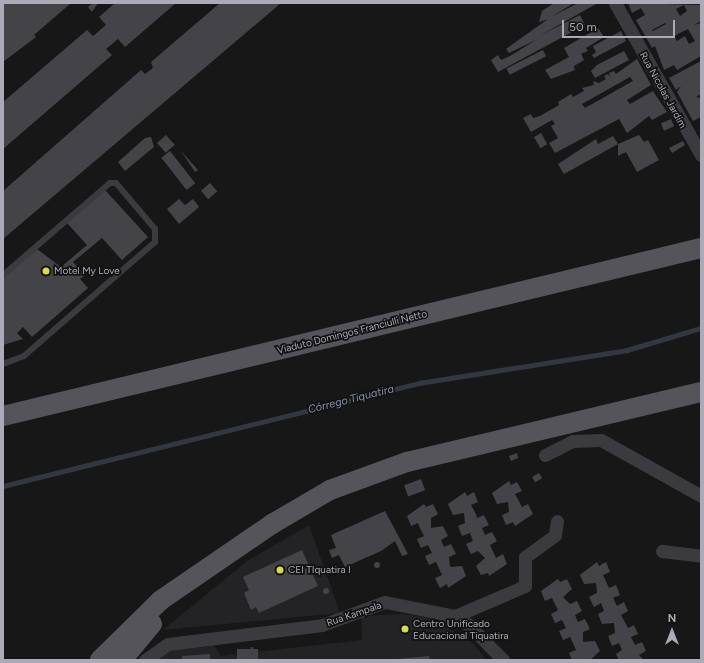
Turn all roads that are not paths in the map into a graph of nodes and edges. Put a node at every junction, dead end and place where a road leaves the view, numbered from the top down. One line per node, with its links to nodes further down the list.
1 (615, 3): 2 (street, Rua Nicolas Jardim)
2 (701, 155)
3 (701, 248): 7 (main road, Viaduto Domingos Franciulli Netto)
4 (3, 275): 5 (lane)
5 (3, 364)
6 (701, 392): 13 (main road)
7 (3, 416)
8 (545, 455): 9 (street)
9 (701, 496)
10 (557, 521): 14 (street)
11 (662, 551): 12 (street)
12 (701, 556)
13 (183, 585): 15 (main road); 16 (main road)
14 (455, 616): 17 (street, Rua Kampala); 18 (street, Rua Kampala)
15 (100, 660)
16 (122, 660)
17 (145, 660)
18 (503, 660)

